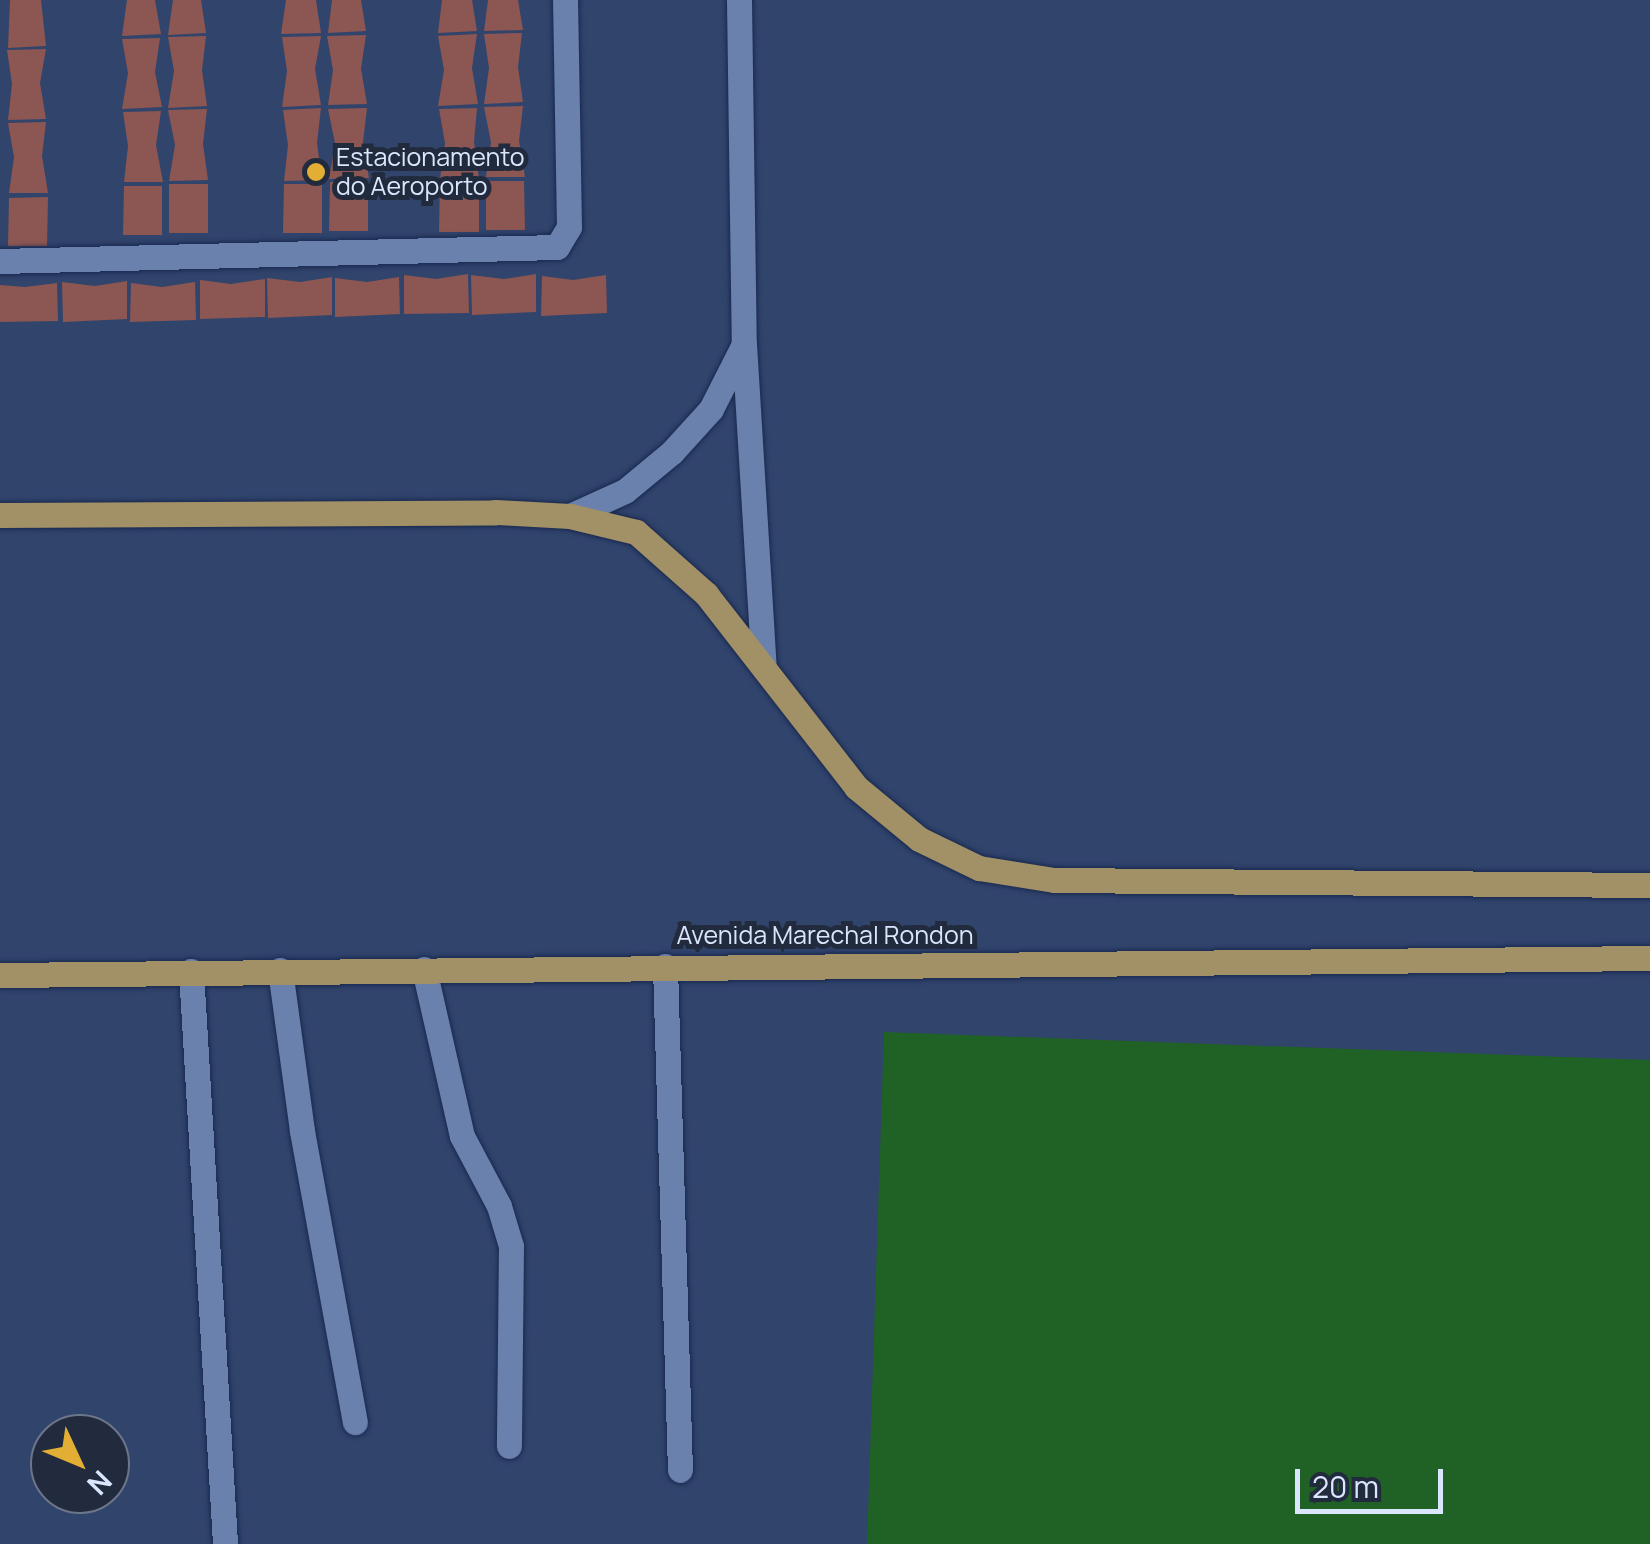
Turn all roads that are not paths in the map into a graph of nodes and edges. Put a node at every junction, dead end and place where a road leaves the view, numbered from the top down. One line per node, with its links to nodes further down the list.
1 (565, 0): 3 (street)
2 (738, 0): 4 (street)
3 (0, 260)
4 (744, 344): 6 (street); 7 (street)
5 (0, 515): 6 (main road)
6 (570, 516): 7 (main road)
7 (764, 668): 8 (main road)
8 (1650, 885)
9 (1650, 958): 10 (main road, Avenida Marechal Rondon)
10 (666, 966): 11 (main road, Avenida Marechal Rondon); 17 (street)
11 (424, 969): 12 (main road, Avenida Marechal Rondon); 16 (street)
12 (280, 970): 13 (main road, Avenida Marechal Rondon); 15 (street)
13 (191, 971): 14 (main road, Avenida Marechal Rondon); 18 (street)
14 (0, 975)
15 (355, 1422)
16 (508, 1446)
17 (680, 1470)
18 (225, 1544)

